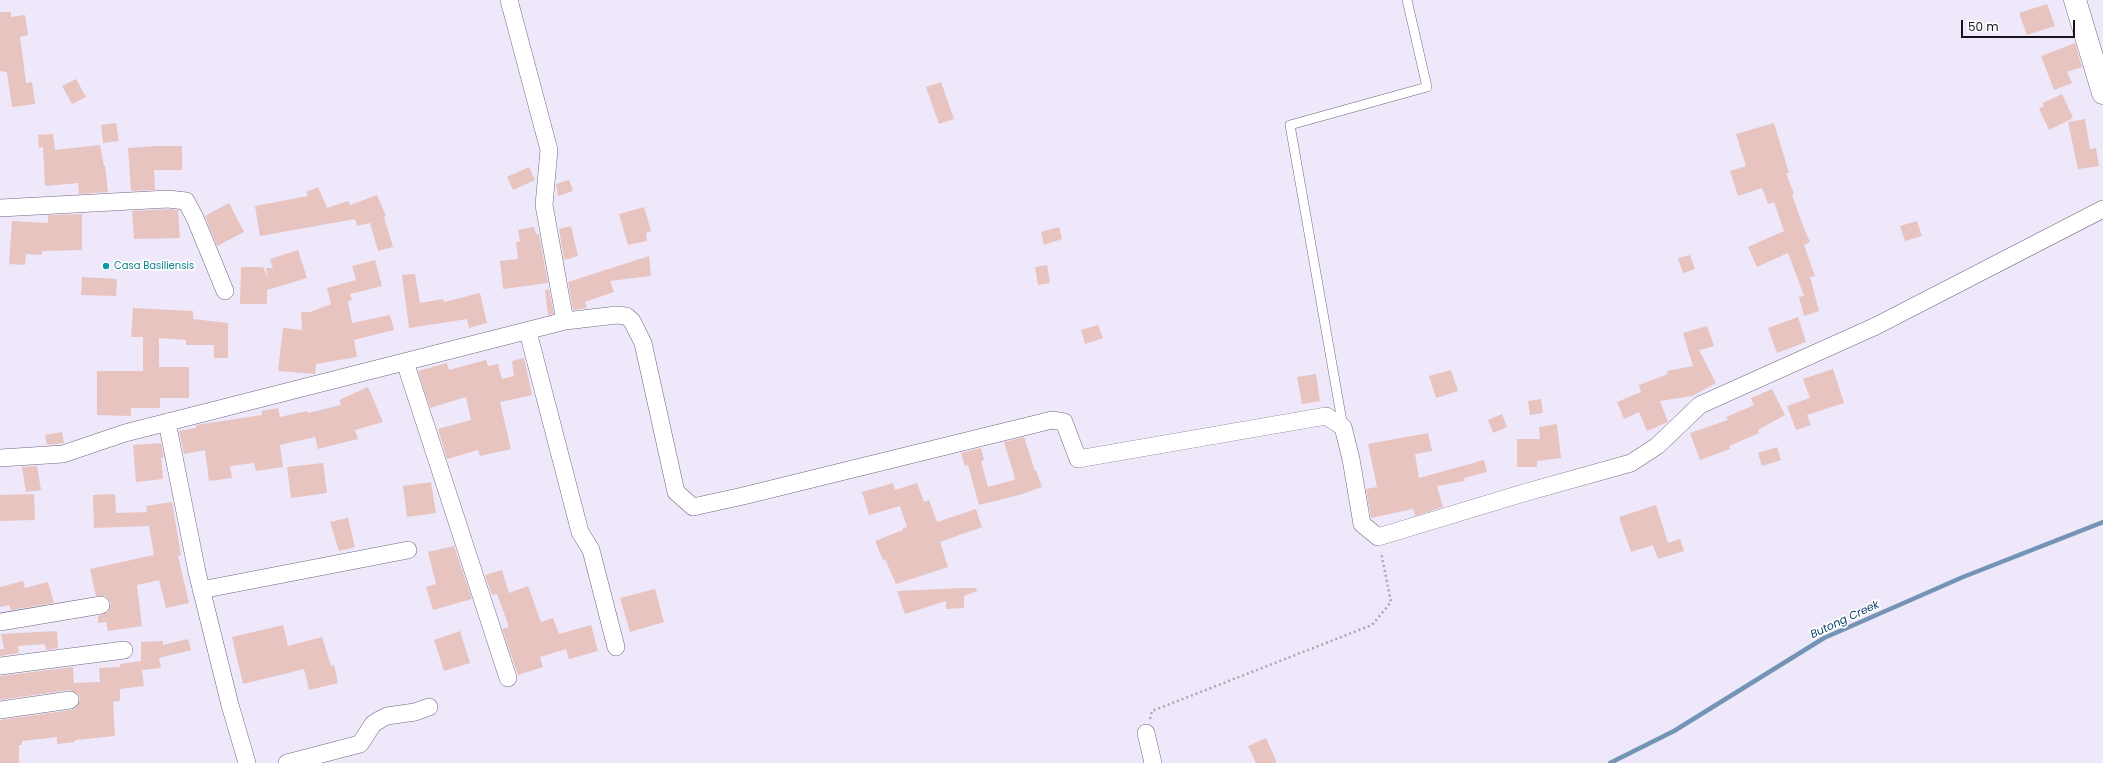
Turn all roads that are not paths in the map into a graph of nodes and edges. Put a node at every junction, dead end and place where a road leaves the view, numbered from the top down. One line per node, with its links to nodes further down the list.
1 (509, 0): 8 (street)
2 (1407, 0): 12 (lane)
3 (2075, 0): 4 (street)
4 (2103, 93)
5 (0, 208): 7 (street)
6 (2103, 209): 12 (street)
7 (225, 291)
8 (566, 321): 9 (street); 12 (street)
9 (528, 332): 10 (street); 18 (street)
10 (405, 362): 11 (street); 21 (street)
11 (167, 422): 13 (street); 15 (street)
12 (1343, 428)
13 (0, 458)
14 (408, 550): 15 (street)
15 (202, 590): 26 (street)
16 (101, 604): 17 (street)
17 (0, 622)
18 (616, 647)
19 (124, 650): 20 (street)
20 (0, 666)
21 (508, 678)
22 (70, 700): 24 (street)
23 (429, 707): 27 (street)
24 (0, 710)
25 (1146, 733): 28 (street)
26 (247, 763)
27 (287, 763)
28 (1153, 763)

